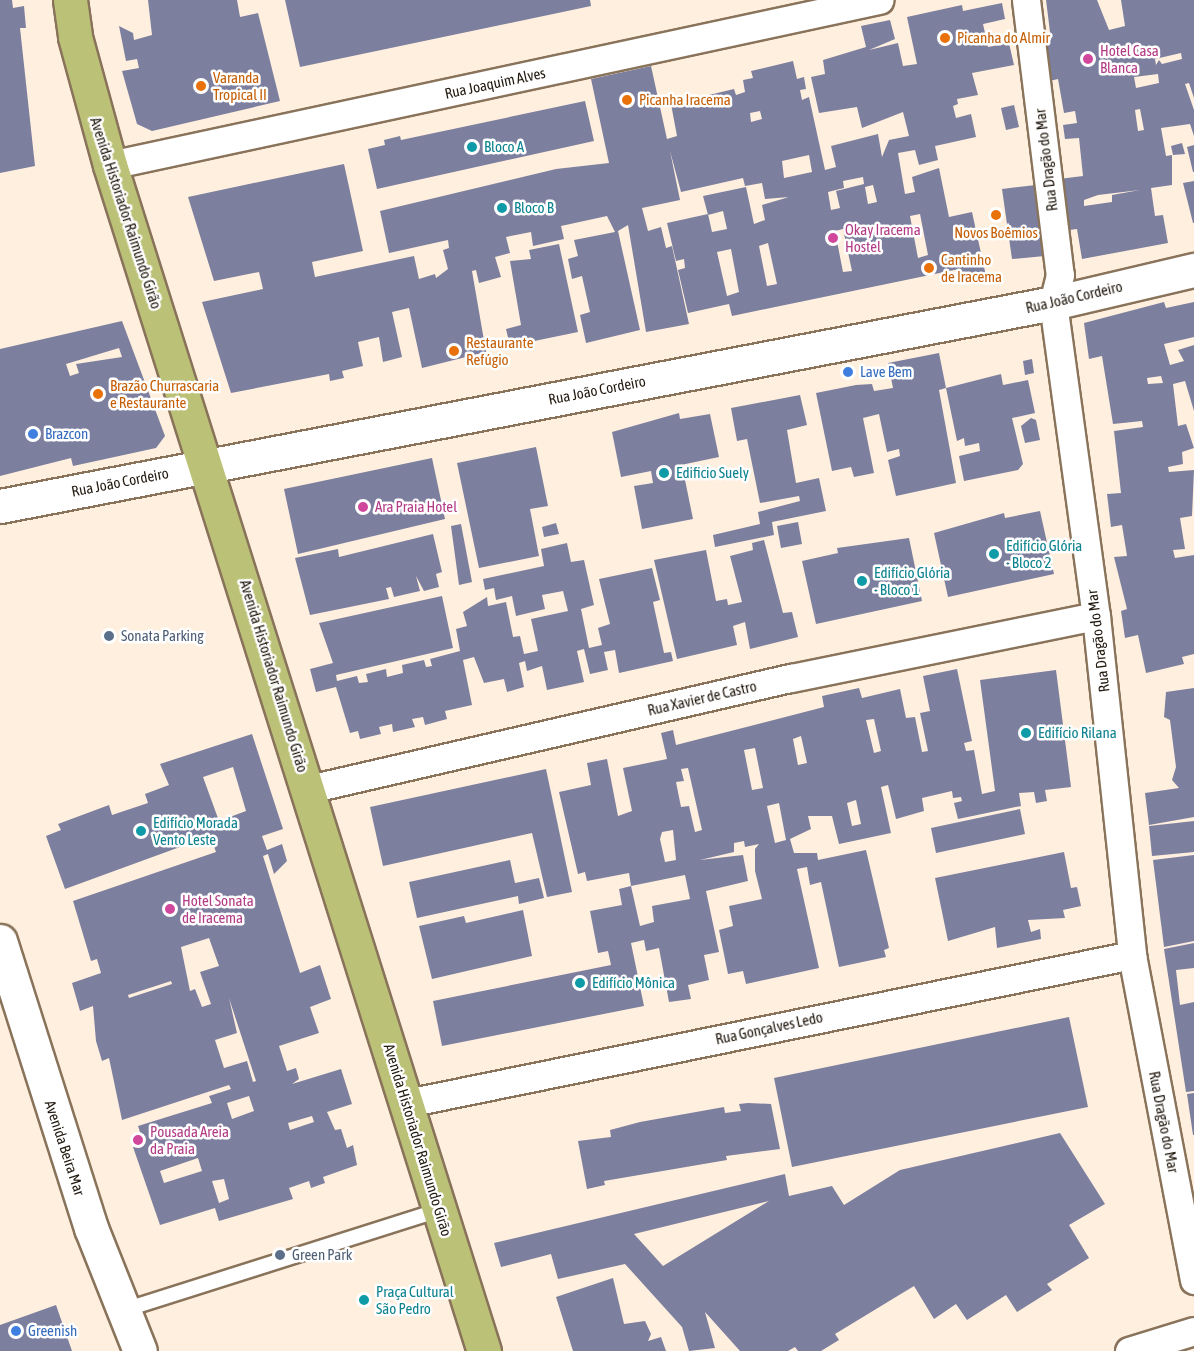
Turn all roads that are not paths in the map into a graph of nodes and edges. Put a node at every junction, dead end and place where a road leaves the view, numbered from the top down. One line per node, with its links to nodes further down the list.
1 (70, 0): 4 (main road, Avenida Historiador Raimundo Girão)
2 (879, 0): 4 (street, Rua Joaquim Alves)
3 (1026, 0): 6 (street, Rua Dragão do Mar)
4 (110, 165): 7 (main road, Avenida Historiador Raimundo Girão)
5 (1194, 270): 6 (street, Rua João Cordeiro)
6 (1053, 303): 7 (street, Rua João Cordeiro); 9 (street, Rua Dragão do Mar)
7 (208, 464): 8 (street, Rua João Cordeiro); 10 (main road, Avenida Historiador Raimundo Girão)
8 (0, 506)
9 (1096, 616): 10 (street, Rua Xavier de Castro); 12 (street, Rua Dragão do Mar)
10 (309, 789): 13 (main road, Avenida Historiador Raimundo Girão)
11 (0, 941): 16 (street, Avenida Beira Mar)
12 (1132, 955): 13 (street, Rua Gonçalves Ledo); 15 (street, Rua Dragão do Mar)
13 (407, 1102): 14 (main road, Avenida Historiador Raimundo Girão)
14 (440, 1210): 16 (lane); 19 (main road, Avenida Historiador Raimundo Girão)
15 (1194, 1280)
16 (124, 1310): 18 (street, Avenida Beira Mar)
17 (1194, 1331): 20 (street)
18 (140, 1351)
19 (484, 1351)
20 (1129, 1351)

